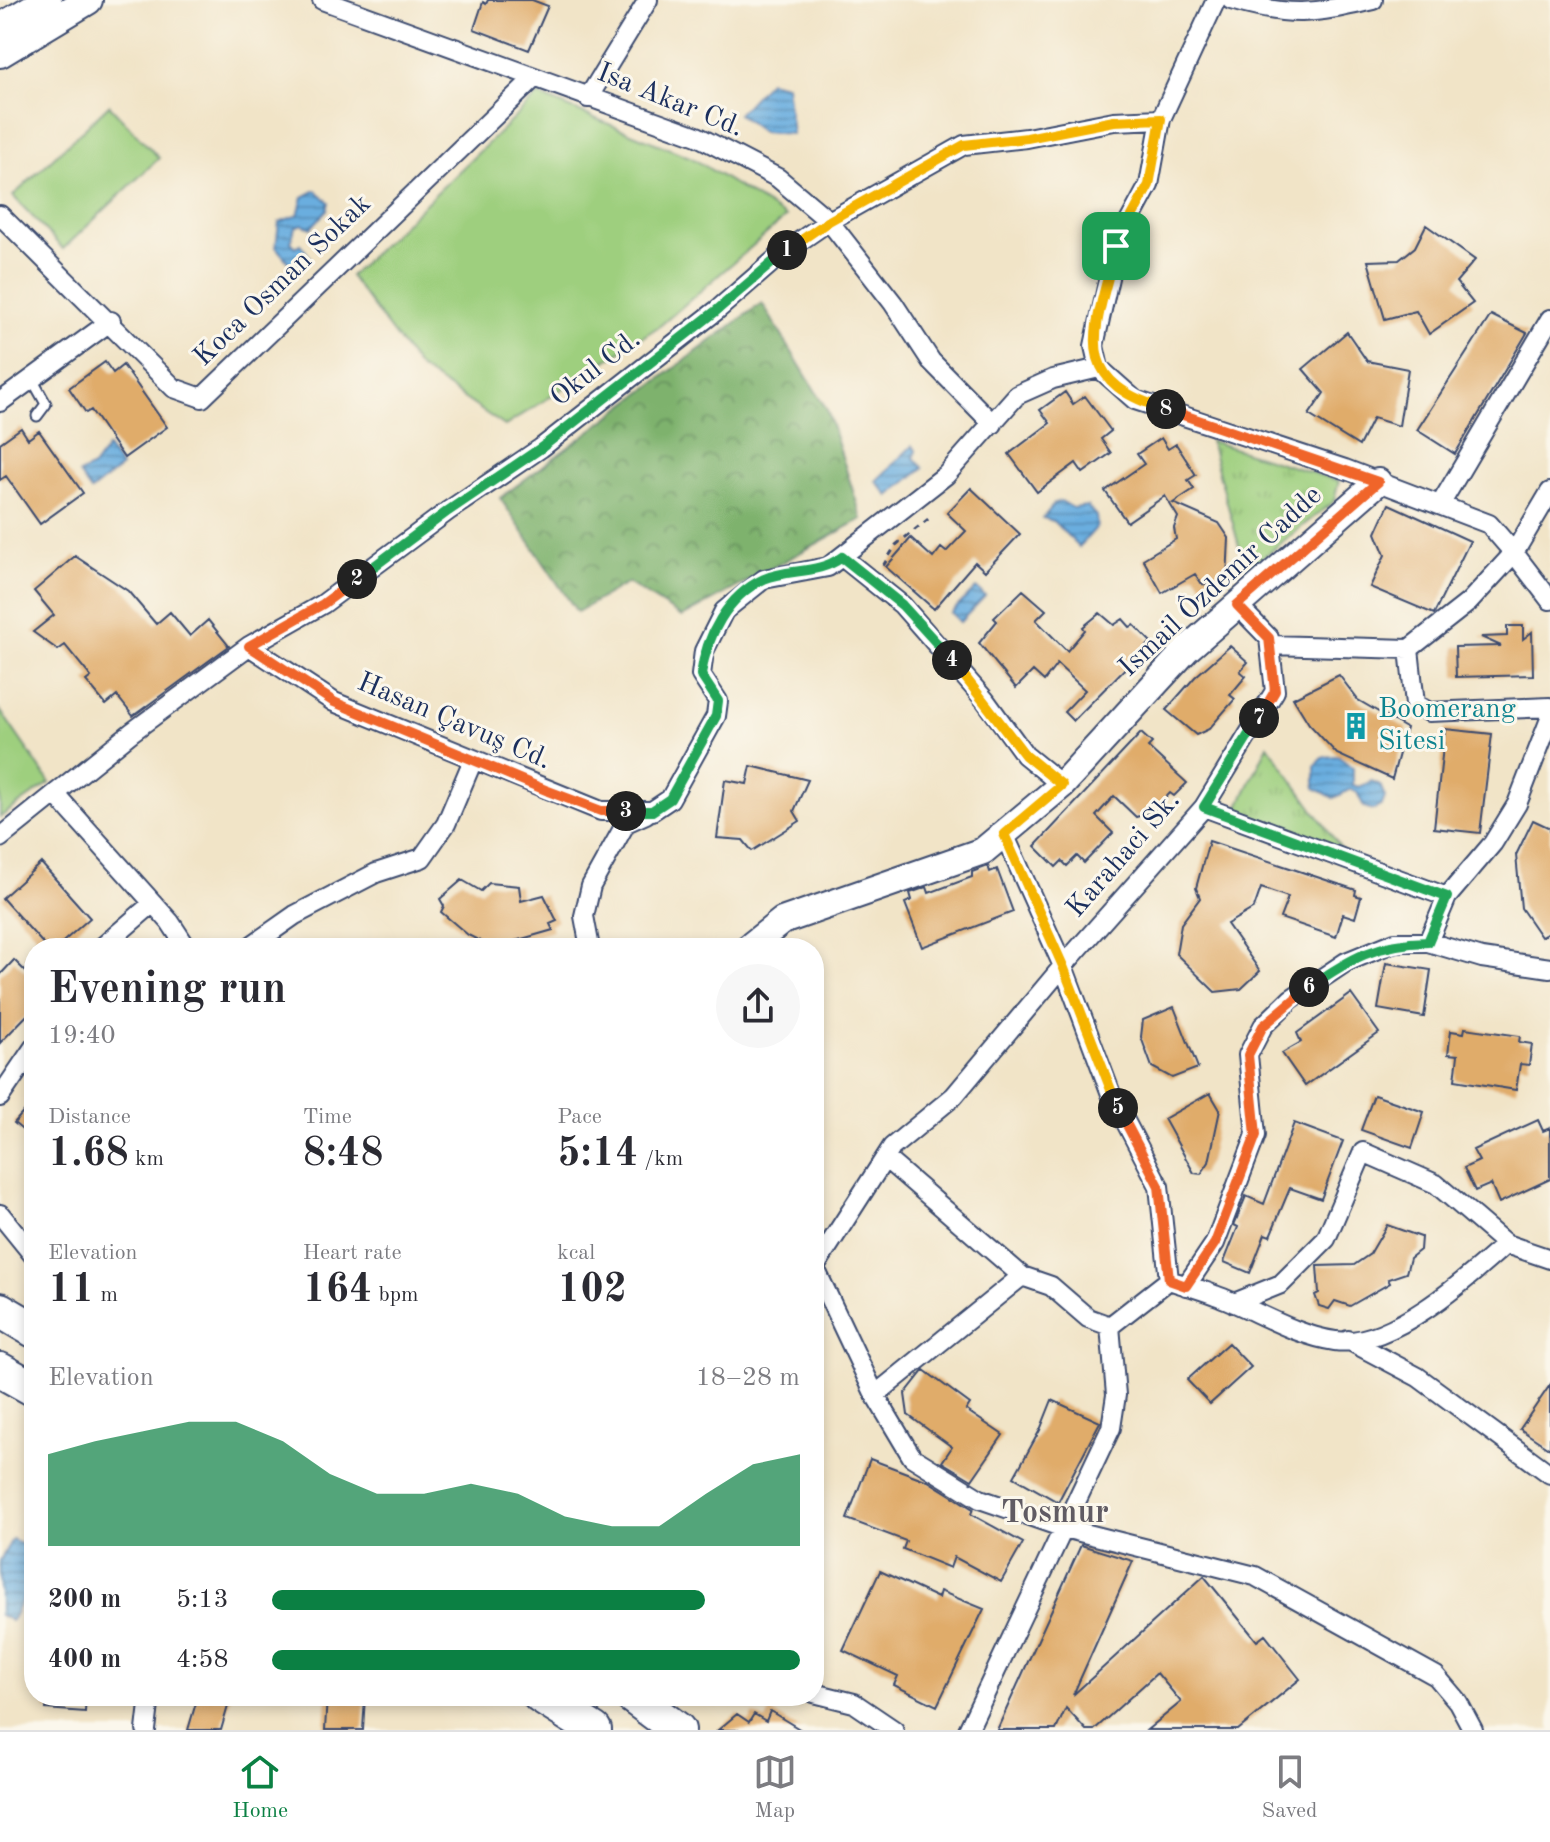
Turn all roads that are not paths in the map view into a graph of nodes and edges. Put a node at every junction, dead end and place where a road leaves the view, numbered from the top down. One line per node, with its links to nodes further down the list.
1 (47, 0): 8 (main road)
2 (88, 0): 9 (main road)
3 (322, 0): 10 (street, Isa Akar Cd.)
4 (648, 0): 11 (street)
5 (1216, 0): 12 (street)
6 (1231, 0): 7 (street)
7 (1373, 0)
8 (0, 28)
9 (0, 53)
10 (533, 79): 11 (street, Isa Akar Cd.); 16 (street, Koca Osman Sokak)
11 (588, 98): 14 (street, Isa Akar Cd.)
12 (1161, 119): 14 (street, Okul Cd.); 17 (street)
13 (0, 215): 16 (street, Koca Osman Sokak)
14 (829, 221): 21 (street, Isa Akar Cd.); 30 (street, Okul Cd.)
15 (1550, 319): 24 (street)
16 (111, 321): 18 (street)
17 (1099, 368): 21 (street); 22 (street)
18 (32, 379): 19 (street); 20 (lane)
19 (0, 402)
20 (37, 416)
21 (993, 424): 26 (street)
22 (1378, 482): 24 (street); 28 (street, Ismail Ôzdemir Cadde)
23 (1550, 492): 25 (street)
24 (1440, 505): 25 (street)
25 (1514, 553): 27 (street); 31 (street)
26 (842, 557): 35 (street); 38 (street)
27 (1550, 600)
28 (1237, 605): 29 (street); 35 (street, Ismail Ôzdemir Cadde)
29 (1270, 645): 31 (street); 37 (street, Karahaci Sk.)
30 (249, 646): 34 (street, Hasan Çavuş Cd.); 36 (street, Okul Cd.)
31 (1409, 649): 32 (street)
32 (1550, 707)
33 (1550, 719): 41 (street)
34 (473, 760): 38 (street, Hasan Çavuş Cd.); 45 (street)
35 (1062, 785): 39 (street, Ismail Ôzdemir Cadde)
36 (57, 796): 40 (street, Okul Cd.); 42 (street)
37 (1204, 807): 41 (street); 49 (street, Karahaci Sk.)
38 (652, 811): 46 (street)
39 (1004, 834): 47 (street, Ismail Ôzdemir Cadde); 49 (street)
40 (0, 838)
41 (1447, 897): 48 (street)
42 (153, 903): 43 (street); 44 (street)
43 (113, 938)
44 (179, 938)
45 (262, 938)
46 (588, 938)
47 (761, 938)
48 (1428, 942): 50 (street); 60 (street)
49 (1063, 966): 53 (street, Karahaci Sk.); 60 (street)
50 (1550, 968)
51 (24, 1062): 52 (street)
52 (0, 1097)
53 (885, 1158): 57 (street, Karahaci Sk.); 59 (street)
54 (0, 1214): 55 (street)
55 (24, 1244)
56 (1506, 1244): 58 (street); 62 (street); 66 (street)
57 (824, 1251)
58 (1550, 1259)
59 (1022, 1276): 65 (street); 69 (street)
60 (1178, 1283): 62 (street); 65 (street)
61 (824, 1287): 69 (street)
62 (1234, 1303): 66 (street)
63 (0, 1310): 64 (highway)
64 (24, 1324)
65 (1110, 1326): 71 (street)
66 (1348, 1340): 70 (street)
67 (0, 1370): 68 (highway)
68 (24, 1383)
69 (875, 1395): 71 (street)
70 (1550, 1474)
71 (1064, 1528): 80 (street); 81 (street)
72 (824, 1696): 79 (street)
73 (149, 1706): 76 (street)
74 (556, 1706): 77 (highway)
75 (646, 1706): 78 (highway)
76 (146, 1730)
77 (594, 1730)
78 (678, 1730)
79 (894, 1730)
80 (968, 1730)
81 (1473, 1730)

